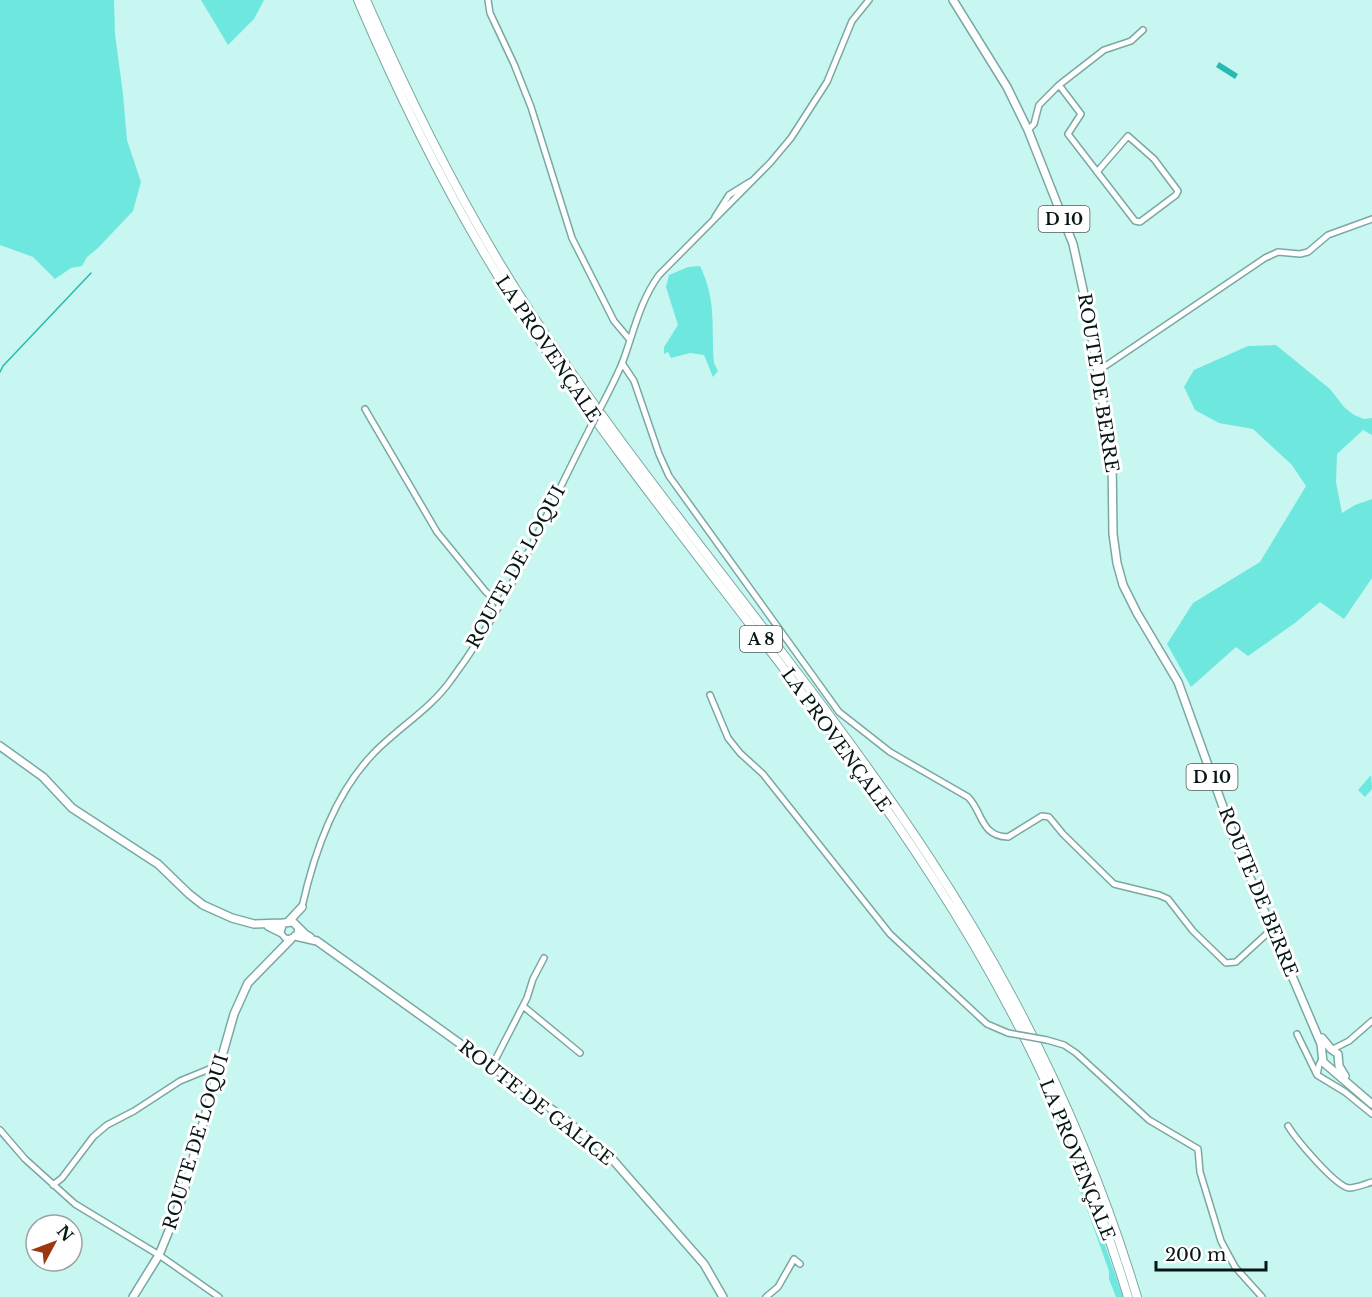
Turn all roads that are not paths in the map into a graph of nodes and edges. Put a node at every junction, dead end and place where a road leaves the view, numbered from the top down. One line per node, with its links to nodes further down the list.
1 (358, 0): 52 (highway, LA PROVENÇALE / A 8)
2 (366, 0): 53 (highway, LA PROVENÇALE / A 8)
3 (489, 0): 11 (street)
4 (869, 0): 11 (street, ROUTE DE LOQUI)
5 (955, 0): 8 (main road, ROUTE DE BERRE / D 10)
6 (1143, 30): 7 (street)
7 (1059, 85): 8 (street); 9 (street)
8 (1028, 130): 13 (main road, ROUTE DE BERRE / D 10)
9 (1097, 172): 9 (street)
10 (1372, 219): 13 (street)
11 (630, 340): 12 (street, ROUTE DE LOQUI)
12 (622, 363): 15 (street, ROUTE DE LOQUI, bridge); 21 (street)
13 (1098, 371): 21 (main road, ROUTE DE BERRE / D 10)
14 (365, 409): 15 (street)
15 (500, 604): 18 (street, ROUTE DE LOQUI)
16 (710, 695): 54 (street, bridge)
17 (0, 746): 20 (main road)
18 (302, 907): 19 (main road)
19 (291, 924): 20 (main road); 22 (main road); 23 (street); 24 (main road, ROUTE DE GALICE)
20 (265, 925): 22 (main road)
21 (1272, 929): 29 (main road, ROUTE DE BERRE)
22 (281, 934): 23 (street); 25 (main road)
23 (293, 938): 24 (main road); 25 (main road, ROUTE DE LOQUI)
24 (315, 939): 37 (main road, ROUTE DE GALICE)
25 (276, 953): 36 (main road, ROUTE DE LOQUI)
26 (544, 958): 27 (street)
27 (523, 1006): 33 (street); 37 (street)
28 (1372, 1021): 31 (street)
29 (1313, 1026): 32 (main road, ROUTE DE BERRE); 35 (main road, ROUTE DE BERRE)
30 (1297, 1035): 38 (street)
31 (1347, 1043): 32 (street); 34 (street)
32 (1332, 1049): 34 (main road, ROUTE DE BERRE); 35 (main road)
33 (580, 1053)
34 (1338, 1059): 35 (main road); 39 (main road)
35 (1325, 1061): 38 (street); 40 (main road, ROUTE DE BERRE)
36 (219, 1065): 45 (street); 46 (main road, ROUTE DE LOQUI)
37 (492, 1066): 50 (main road, ROUTE DE GALICE)
38 (1317, 1073): 41 (street)
39 (1372, 1100)
40 (1372, 1104)
41 (1372, 1114)
42 (1288, 1126): 44 (street)
43 (0, 1130): 45 (street)
44 (1372, 1182)
45 (54, 1185): 46 (street)
46 (159, 1255): 48 (main road, ROUTE DE LOQUI); 49 (street)
47 (800, 1264): 51 (street)
48 (133, 1297)
49 (219, 1297)
50 (723, 1297)
51 (766, 1297)
52 (1128, 1297)
53 (1137, 1297)
54 (1262, 1297)

